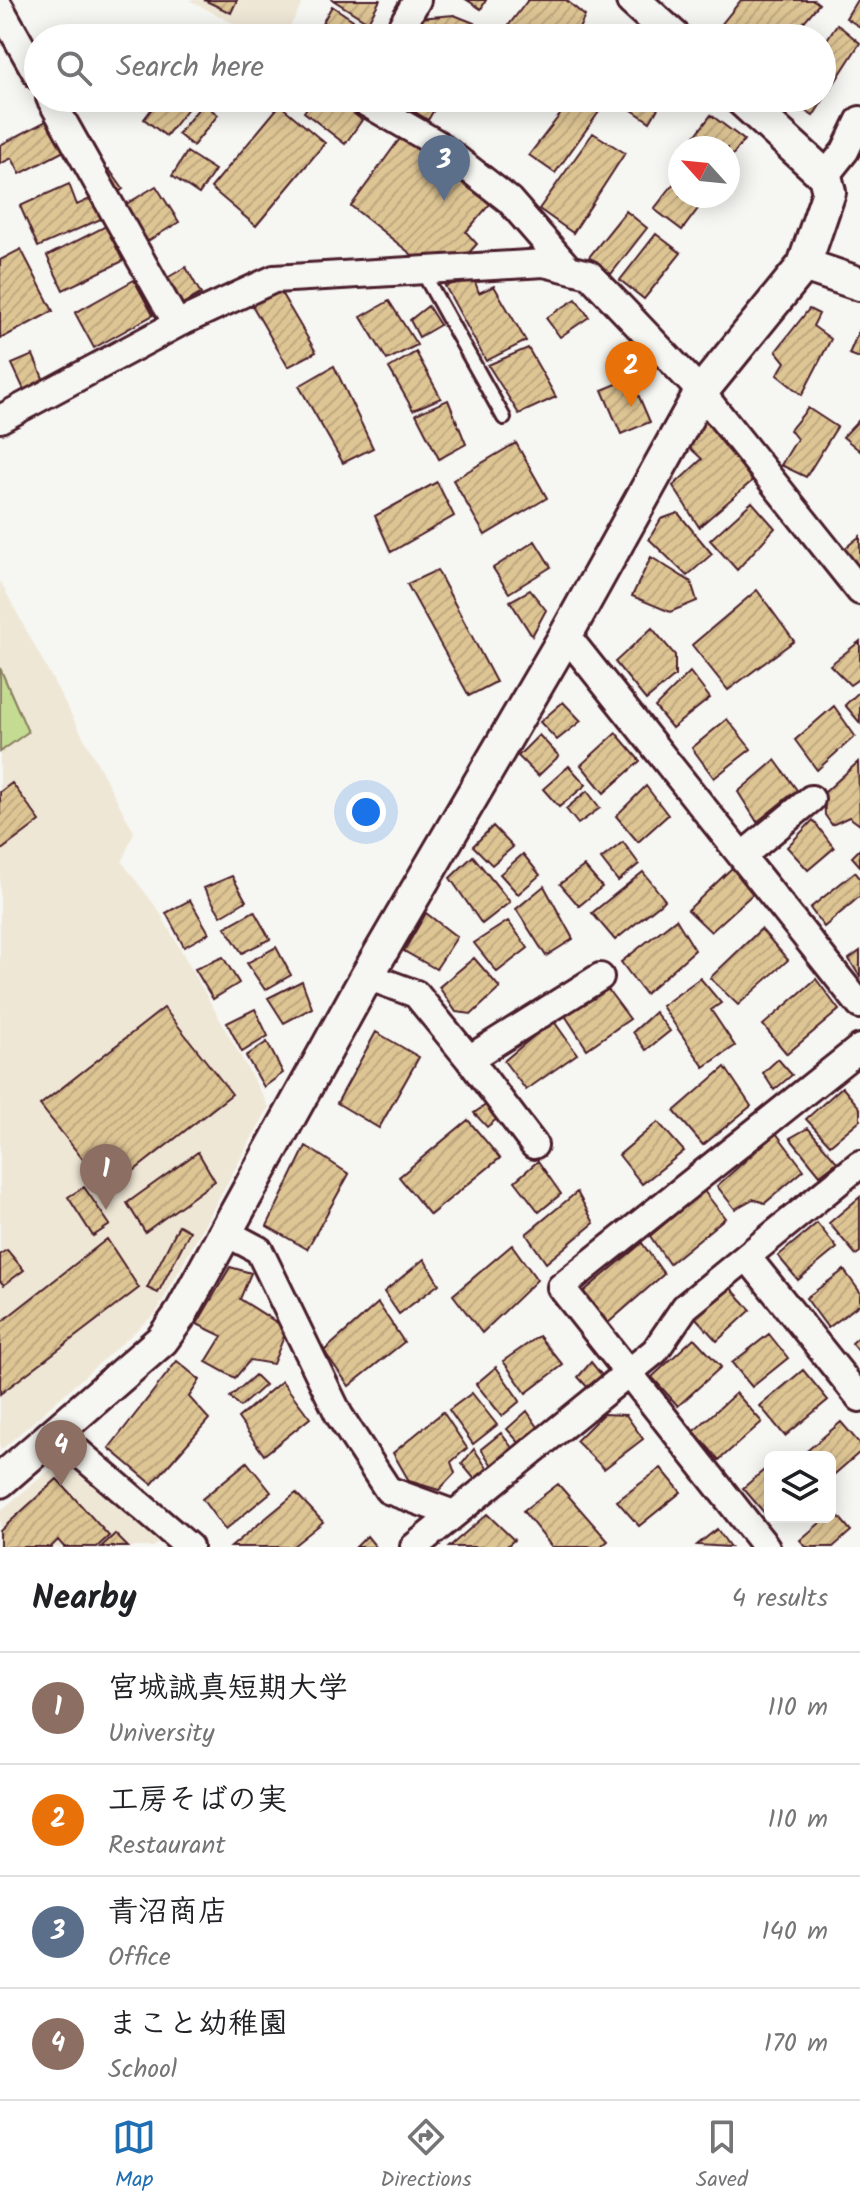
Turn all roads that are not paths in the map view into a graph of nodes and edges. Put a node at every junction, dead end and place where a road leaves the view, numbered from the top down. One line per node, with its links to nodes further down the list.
1 (417, 0): 4 (street)
2 (633, 0): 5 (street)
3 (0, 8): 6 (street)
4 (403, 24)
5 (660, 24)
6 (24, 51)
7 (58, 112): 16 (street)
8 (382, 112): 13 (street)
9 (755, 112): 11 (street)
10 (860, 120): 11 (street)
11 (825, 176): 12 (street)
12 (804, 265): 15 (street); 17 (street)
13 (569, 269): 14 (street); 17 (street)
14 (421, 270): 16 (street); 18 (lane)
15 (860, 284)
16 (177, 324): 19 (street)
17 (701, 392): 20 (street); 21 (street)
18 (504, 418)
19 (0, 419)
20 (860, 591)
21 (566, 635): 23 (street); 24 (street)
22 (811, 799): 23 (street)
23 (742, 856): 26 (street)
24 (367, 976): 28 (street); 31 (street)
25 (600, 977): 28 (street)
26 (860, 1005)
27 (860, 1048): 33 (street)
28 (469, 1059): 29 (street)
29 (534, 1145)
30 (860, 1164): 32 (street)
31 (225, 1232): 35 (street); 37 (street)
32 (748, 1258): 33 (street); 34 (street)
33 (629, 1372): 37 (street); 40 (street)
34 (860, 1398)
35 (57, 1434): 36 (street); 38 (street)
36 (0, 1481)
37 (454, 1514): 39 (street)
38 (189, 1547)
39 (414, 1547)
40 (766, 1547)

